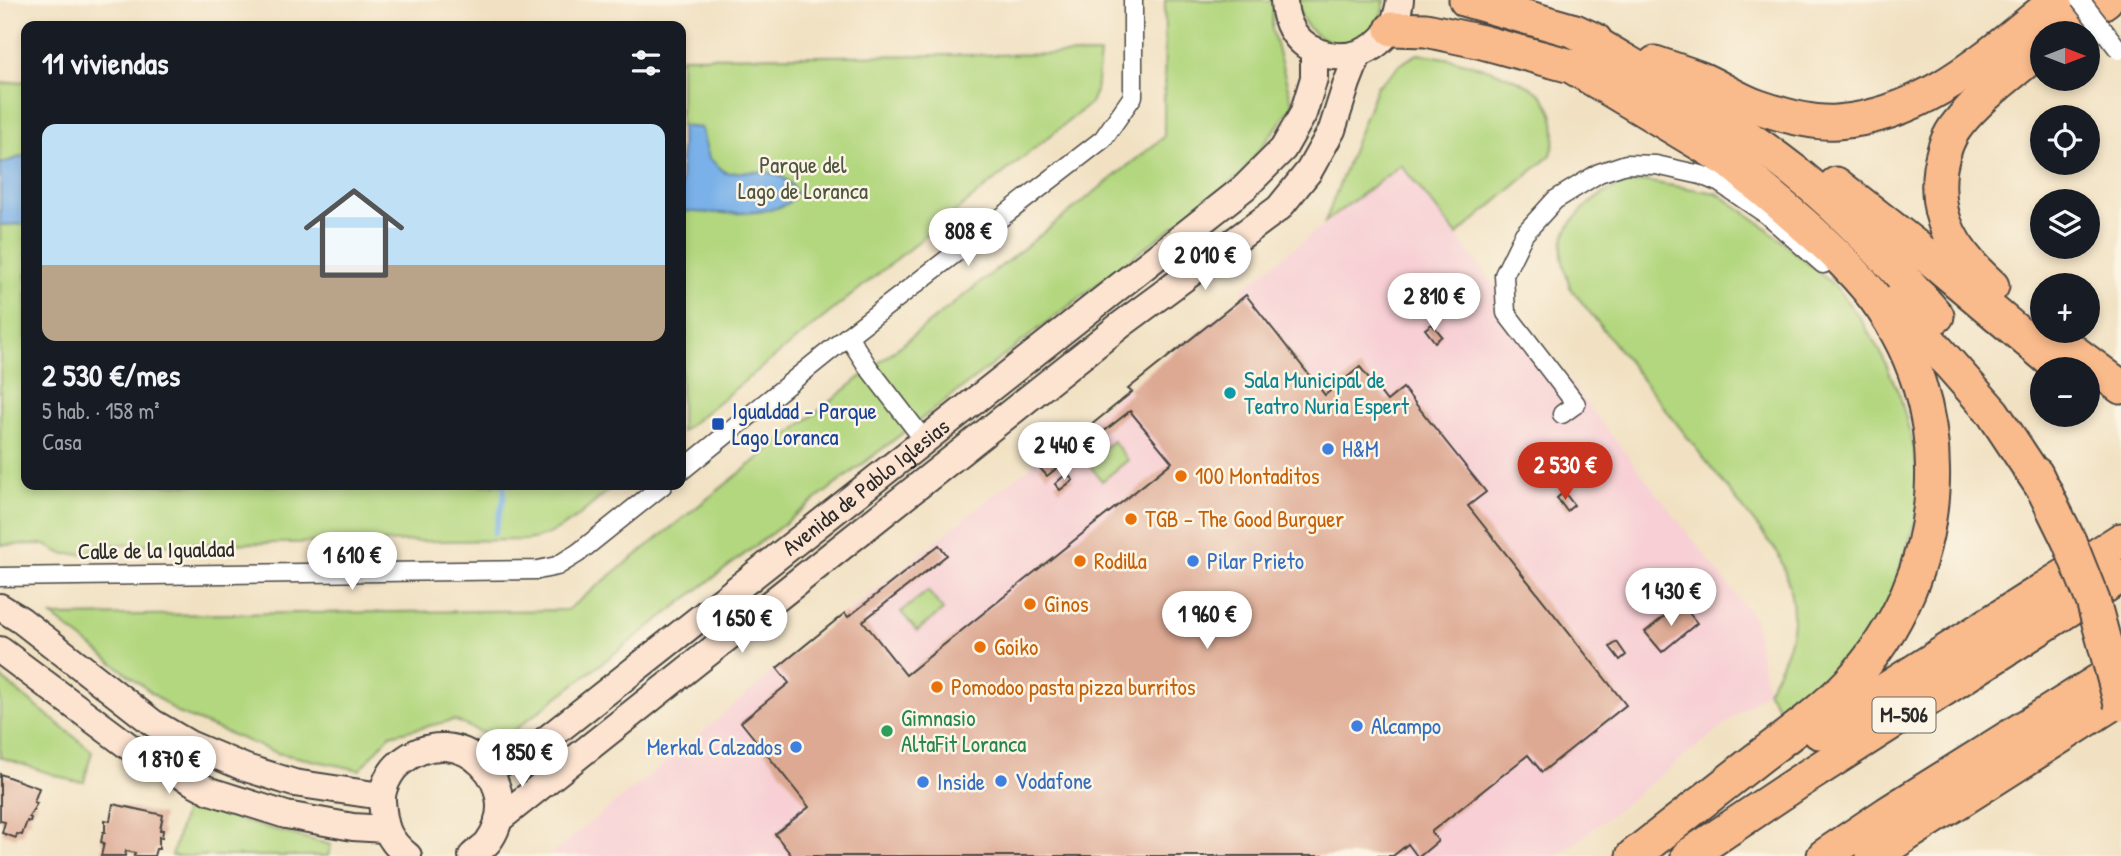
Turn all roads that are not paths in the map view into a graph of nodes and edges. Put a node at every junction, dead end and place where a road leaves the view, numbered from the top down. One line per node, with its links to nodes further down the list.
1 (1133, 0): 17 (street)
2 (1284, 0): 10 (main road)
3 (1466, 0): 9 (highway)
4 (2057, 0): 12 (highway)
5 (2080, 0): 11 (street, bridge)
6 (2106, 0): 8 (highway)
7 (1396, 15): 13 (main road); 15 (highway)
8 (2077, 21)
9 (1575, 31): 12 (highway); 27 (highway)
10 (1314, 50): 13 (main road); 24 (main road, Avenida de Pablo Iglesias)
11 (2119, 50)
12 (1632, 54): 19 (highway)
13 (1359, 55): 39 (main road, Avenida de Pablo Iglesias)
14 (2030, 59): 16 (highway)
15 (1727, 159): 27 (highway); 28 (highway)
16 (2030, 317)
17 (848, 336): 24 (street); 25 (street)
18 (2062, 343): 20 (highway)
19 (2047, 357)
20 (2121, 387)
21 (2100, 393): 22 (highway)
22 (2121, 403)
23 (1562, 414): 28 (street)
24 (924, 440): 37 (main road, Avenida de Pablo Iglesias)
25 (686, 467)
26 (657, 490): 31 (street, Calle de la Igualdad)
27 (2046, 493): 36 (highway, bridge)
28 (1932, 502): 40 (highway)
29 (2121, 540): 40 (highway)
30 (2121, 576): 46 (highway, M-506)
31 (0, 577)
32 (0, 607): 38 (main road)
33 (0, 650): 41 (main road)
34 (2121, 667): 47 (highway)
35 (2121, 698): 42 (highway)
36 (2121, 704)
37 (487, 769): 38 (main road); 39 (main road)
38 (382, 796): 41 (main road)
39 (498, 821): 44 (main road, Avenida de Pablo Iglesias)
40 (1678, 821): 45 (highway)
41 (385, 829): 43 (main road)
42 (1876, 854)
43 (408, 856)
44 (472, 856)
45 (1633, 856)
46 (1688, 856)
47 (1824, 856)

